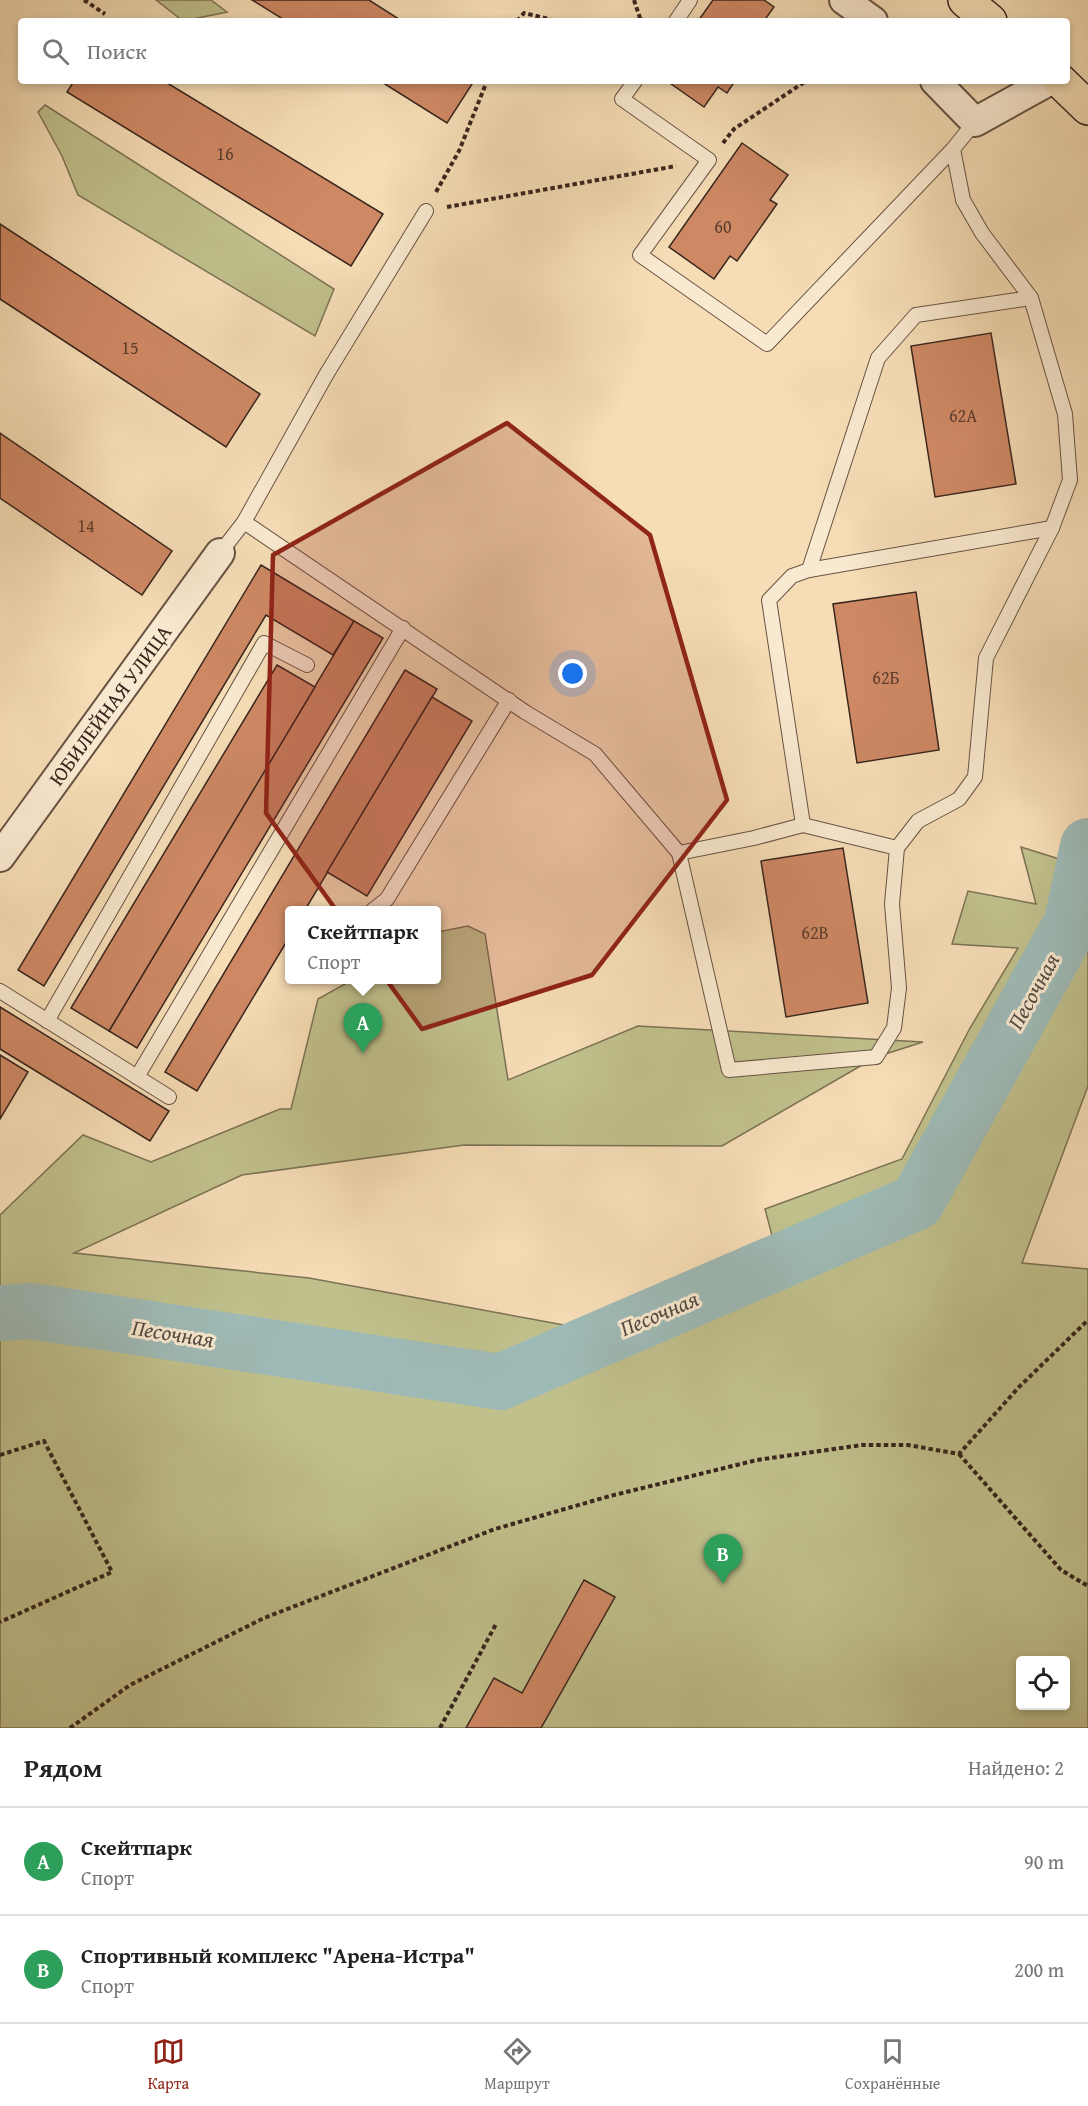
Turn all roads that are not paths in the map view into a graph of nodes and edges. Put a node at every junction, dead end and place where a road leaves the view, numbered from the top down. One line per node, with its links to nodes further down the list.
1 (690, 0): 4 (lane)
2 (844, 0): 5 (street)
3 (965, 0): 6 (main road)
4 (678, 18)
5 (869, 18)
6 (986, 18)
7 (633, 84): 13 (lane)
8 (938, 84): 12 (street)
9 (1044, 84): 12 (street)
10 (1063, 84): 11 (main road)
11 (1088, 108)
12 (975, 122): 13 (lane)
13 (953, 148): 15 (lane)
14 (426, 211): 16 (lane)
15 (1031, 298): 17 (lane); 19 (lane)
16 (244, 522): 18 (lane); 20 (lane)
17 (1052, 528): 19 (lane); 24 (lane)
18 (220, 553): 26 (street, ЮБИЛЕЙНАЯ УЛИЦА)
19 (809, 570): 23 (lane)
20 (403, 628): 22 (lane); 30 (lane)
21 (307, 665): 29 (lane)
22 (509, 700): 25 (lane); 27 (lane)
23 (803, 825): 24 (lane); 25 (lane)
24 (897, 848): 25 (lane)
25 (679, 853)
26 (0, 857)
27 (378, 906)
28 (0, 991): 29 (lane)
29 (47, 1021): 30 (lane)
30 (137, 1077): 31 (lane)
31 (169, 1097)

